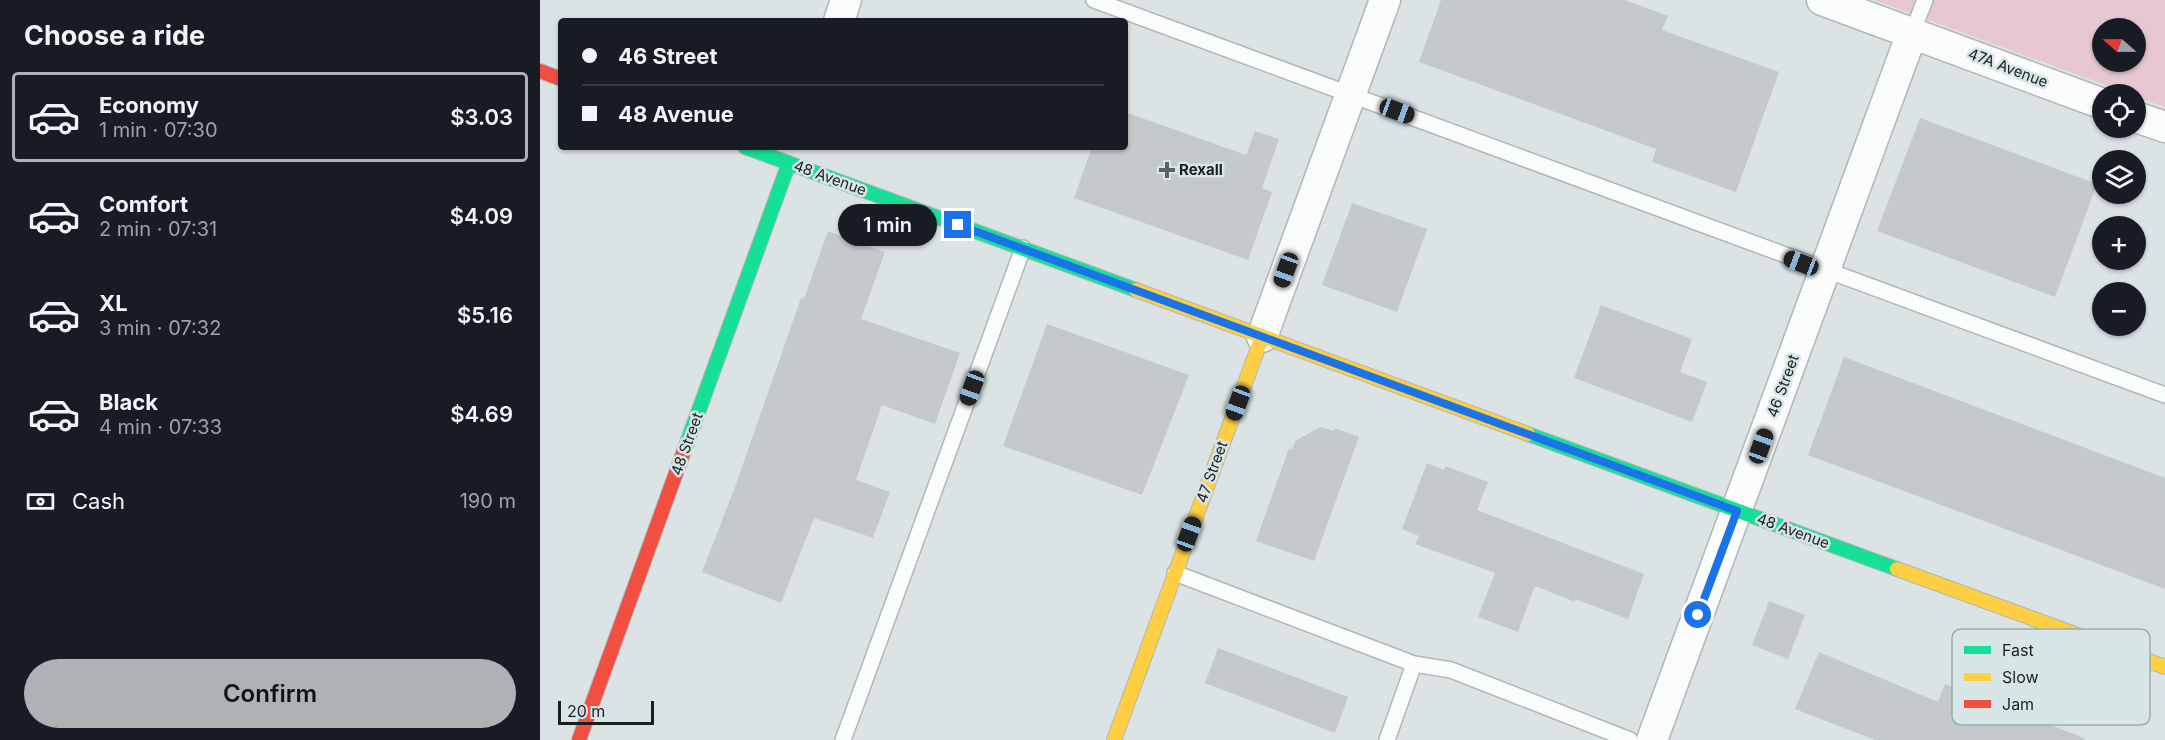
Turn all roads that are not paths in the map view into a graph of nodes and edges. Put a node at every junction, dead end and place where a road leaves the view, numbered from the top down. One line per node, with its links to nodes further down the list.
1 (846, 0): 6 (street)
2 (1094, 0): 10 (lane)
3 (1384, 0): 10 (street, 47 Street)
4 (1822, 0): 7 (street, 47A Avenue)
5 (1924, 0): 7 (lane)
6 (840, 18)
7 (1912, 33): 11 (street, 47A Avenue); 17 (street, 46 Street)
8 (540, 71): 9 (street)
9 (558, 78)
10 (1351, 93): 17 (lane); 18 (street, 47 Street)
11 (2092, 100)
12 (2146, 121): 13 (street)
13 (2165, 128)
14 (762, 150): 15 (street, 48 Avenue)
15 (791, 155): 16 (street, 48 Avenue); 26 (street, 48 Street)
16 (1023, 248): 18 (street, 48 Avenue); 27 (lane)
17 (1825, 272): 19 (lane); 20 (street, 46 Street)
18 (1262, 337): 20 (street, 48 Avenue); 21 (street, 47 Street)
19 (2165, 395)
20 (1737, 511): 22 (street, 48 Avenue); 31 (street, 46 Street)
21 (1175, 573): 24 (lane); 28 (street, 47 Street)
22 (2061, 629)
23 (2150, 662): 25 (street, 48 Avenue)
24 (1414, 664): 29 (lane); 30 (lane)
25 (2165, 667)
26 (579, 740)
27 (843, 740)
28 (1114, 740)
29 (1388, 740)
30 (1630, 740)
31 (1652, 740)

